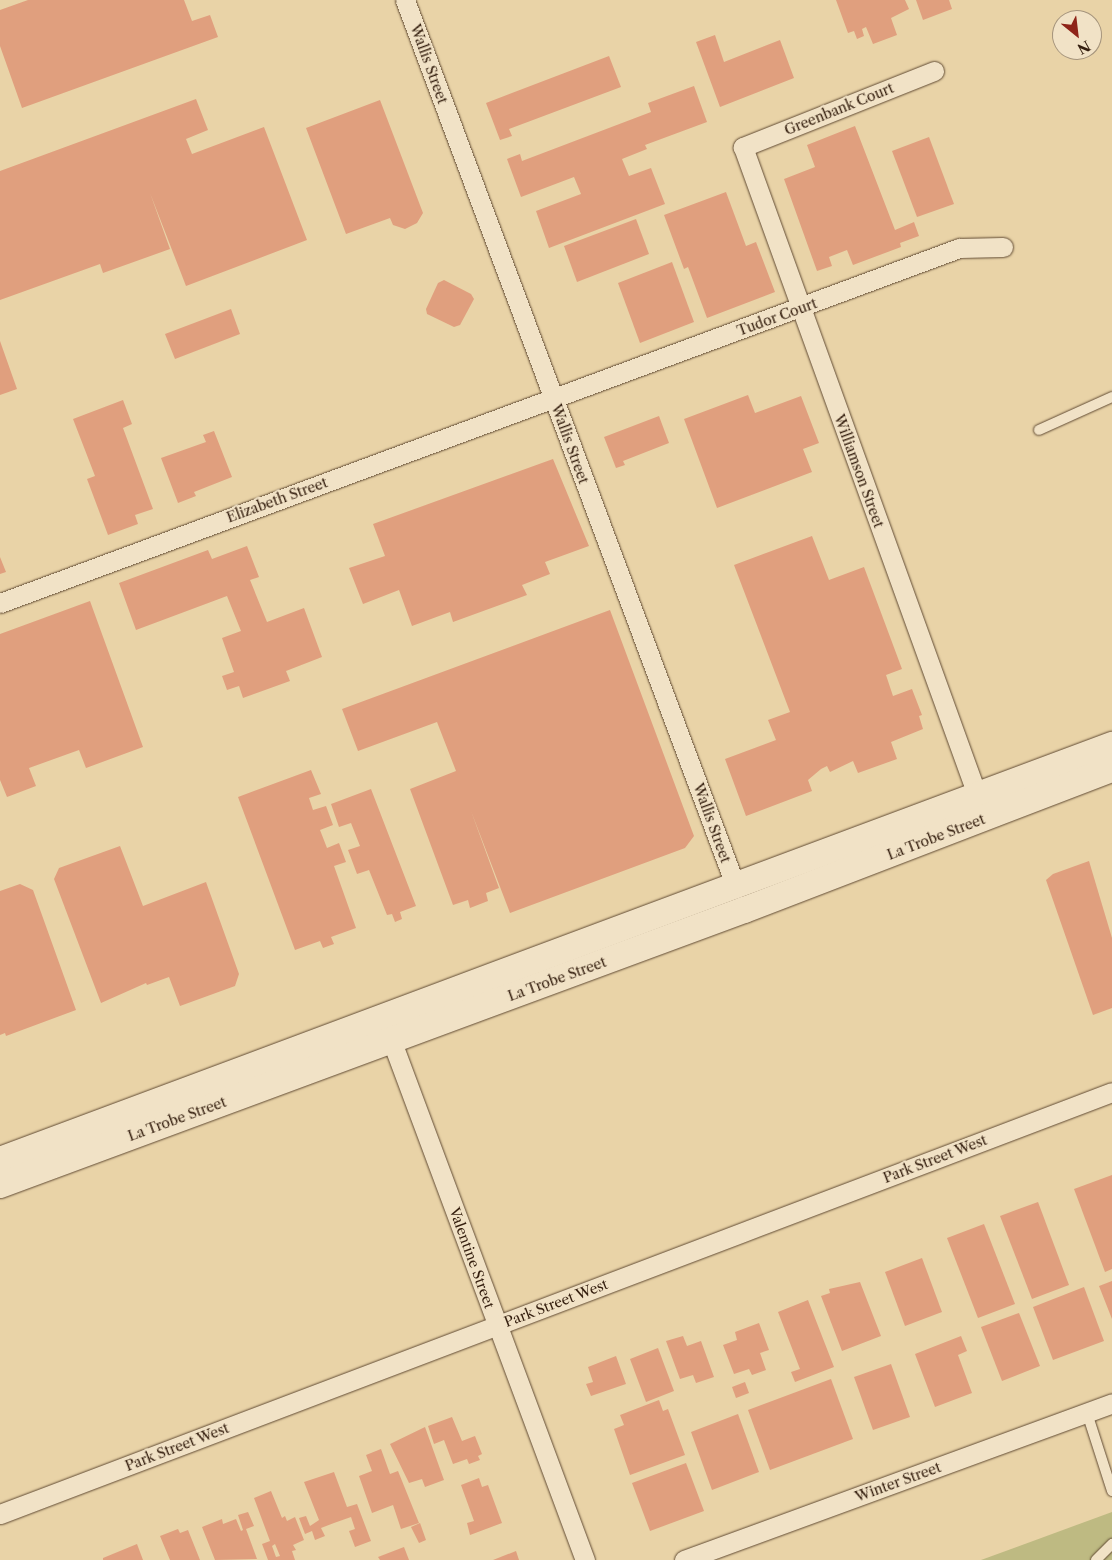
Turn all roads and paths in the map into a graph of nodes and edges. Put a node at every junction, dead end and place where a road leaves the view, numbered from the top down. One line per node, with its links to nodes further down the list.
1 (405, 0): 7 (street, Wallis Street)
2 (934, 71): 3 (street, Greenbank Court)
3 (743, 147): 5 (street, Williamson Street)
4 (1003, 247): 5 (street, Tudor Court)
5 (800, 308): 7 (street, Tudor Court); 12 (street, Williamson Street)
6 (1112, 397): 8 (lane)
7 (553, 398): 9 (street, Elizabeth Street); 13 (street, Wallis Street)
8 (1039, 430)
9 (0, 603)
10 (1112, 745): 12 (main road, La Trobe Street)
11 (1112, 769): 12 (main road, La Trobe Street)
12 (982, 806): 13 (main road, La Trobe Street)
13 (740, 899): 14 (main road, La Trobe Street)
14 (387, 1028): 16 (main road, La Trobe Street); 17 (main road, La Trobe Street); 18 (street, Valentine Street)
15 (1112, 1092): 18 (street, Park Street West)
16 (0, 1160)
17 (0, 1185)
18 (497, 1326): 22 (street, Park Street West); 24 (street, Valentine Street)
19 (1112, 1403): 20 (street, Winter Street)
20 (1087, 1413): 21 (lane); 25 (street, Winter Street)
21 (1112, 1491)
22 (0, 1514)
23 (1112, 1544): 26 (lane)
24 (585, 1560)
25 (684, 1560)
26 (1096, 1560)

